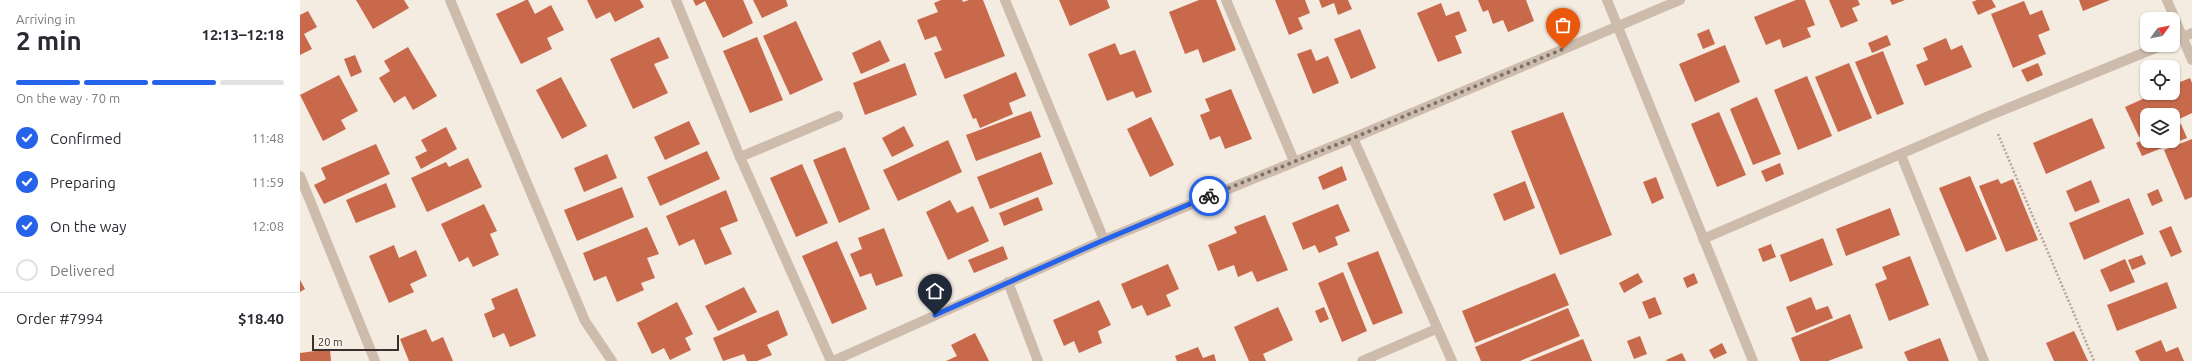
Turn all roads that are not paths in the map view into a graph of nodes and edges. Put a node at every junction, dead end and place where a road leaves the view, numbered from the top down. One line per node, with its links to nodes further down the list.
1 (450, 0): 26 (street)
2 (676, 0): 18 (street)
3 (1005, 0): 22 (street)
4 (1226, 0): 19 (street)
5 (1607, 0): 9 (street)
6 (1680, 0): 9 (street)
7 (2167, 0): 8 (street)
8 (2170, 12)
9 (1619, 25): 16 (street); 21 (street)
10 (2192, 33): 11 (street)
11 (2180, 38)
12 (2180, 42): 14 (street)
13 (2146, 52): 17 (street)
14 (2192, 60)
15 (838, 116): 18 (street)
16 (1353, 138): 19 (street); 24 (street)
17 (1901, 155): 21 (street); 32 (street)
18 (740, 157): 27 (street)
19 (1294, 161): 22 (street)
20 (300, 176): 25 (street)
21 (1703, 239): 31 (street)
22 (1104, 240): 23 (street)
23 (1008, 282): 27 (street); 28 (street)
24 (1436, 330): 29 (street); 30 (street)
25 (375, 361)
26 (612, 361)
27 (832, 361)
28 (1038, 361)
29 (1362, 361)
30 (1452, 361)
31 (1753, 361)
32 (1984, 361)

